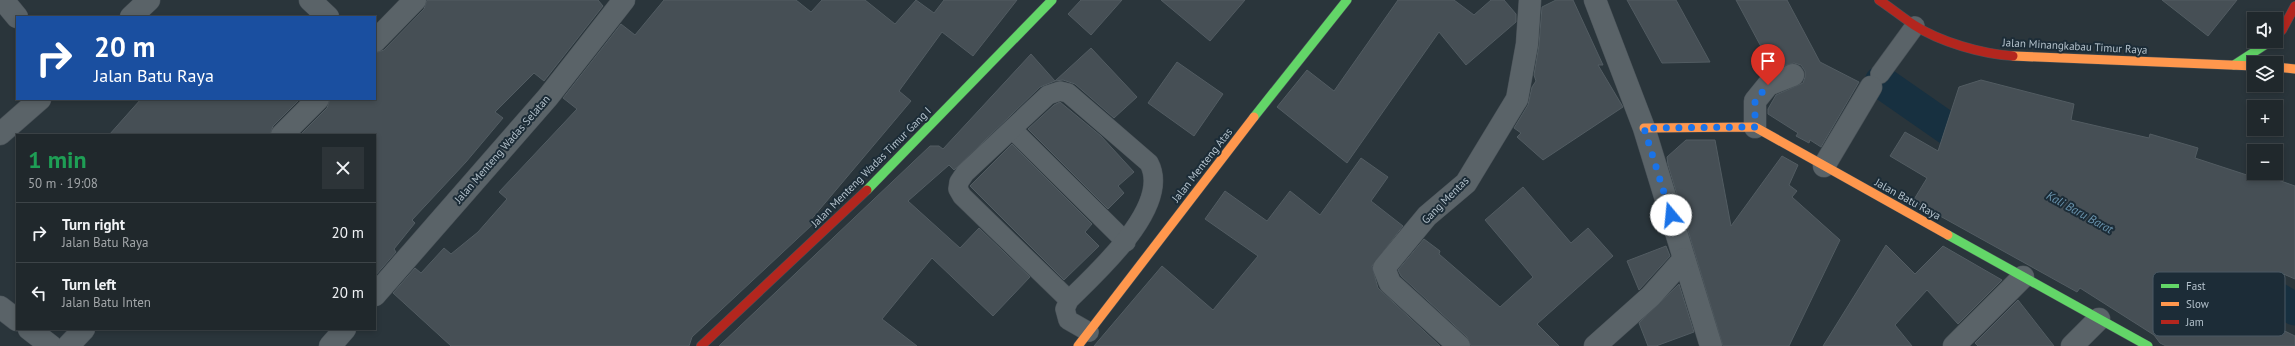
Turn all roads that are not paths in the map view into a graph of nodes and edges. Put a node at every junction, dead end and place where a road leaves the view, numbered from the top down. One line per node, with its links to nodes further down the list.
1 (3, 0): 12 (street)
2 (149, 0): 13 (street)
3 (310, 0): 14 (street)
4 (415, 0): 17 (street)
5 (624, 0): 36 (street, Jalan Menteng Wadas Selatan)
6 (1052, 0): 48 (street, Jalan Menteng Wadas Timur Gang I)
7 (1347, 0): 44 (street, Jalan Menteng Atas)
8 (1530, 0): 49 (street, Gang Mentas)
9 (1596, 0): 28 (street)
10 (1879, 0): 15 (street, Jalan Minangkabau Timur Raya)
11 (2295, 6): 16 (street)
12 (16, 16)
13 (132, 16)
14 (327, 16)
15 (1915, 26): 19 (street, Jalan Minangkabau Timur Raya); 24 (lane)
16 (2283, 28)
17 (376, 40)
18 (2260, 48): 19 (street)
19 (2234, 65): 20 (street, Jalan Minangkabau Timur Raya)
20 (2247, 66)
21 (2283, 68): 22 (street)
22 (2295, 69)
23 (1793, 75): 27 (street)
24 (1875, 81): 32 (street)
25 (39, 100): 30 (street)
26 (317, 100): 31 (street)
27 (1755, 127): 28 (street, Jalan Batu Raya); 32 (street, Jalan Batu Raya)
28 (1644, 128): 34 (street)
29 (1014, 130): 33 (lane); 33 (lane); 37 (lane)
30 (0, 134)
31 (283, 134)
32 (1824, 166): 35 (street, Jalan Batu Raya)
33 (1126, 242): 37 (lane)
34 (1684, 259): 50 (street); 51 (street)
35 (2023, 277): 40 (street, Jalan Batu Raya); 52 (street)
36 (376, 294)
37 (1069, 300): 44 (lane)
38 (0, 307): 39 (street)
39 (16, 319)
40 (2099, 319): 53 (street); 54 (street, Jalan Batu Raya)
41 (30, 330): 45 (street)
42 (83, 330): 46 (street)
43 (344, 330): 47 (street)
44 (1083, 339)
45 (51, 346)
46 (68, 346)
47 (330, 346)
48 (701, 346)
49 (1459, 346)
50 (1595, 346)
51 (1711, 346)
52 (1954, 346)
53 (2072, 346)
54 (2148, 346)

